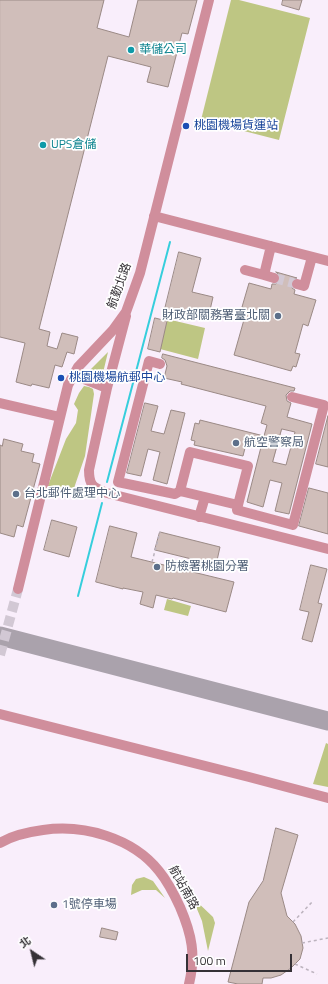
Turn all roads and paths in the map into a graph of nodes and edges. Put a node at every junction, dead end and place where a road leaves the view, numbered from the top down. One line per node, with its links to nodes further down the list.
1 (209, 0): 2 (street, 航勤北路)
2 (154, 216): 3 (street); 10 (street, 航勤北路)
3 (271, 246): 4 (street); 7 (street)
4 (312, 257): 5 (street); 9 (street)
5 (328, 261)
6 (246, 270): 7 (street)
7 (264, 275): 8 (street)
8 (274, 278)
9 (297, 284)
10 (126, 312): 12 (street, 航勤北路); 13 (street)
11 (160, 364): 17 (street)
12 (74, 375): 13 (street); 16 (street, 航勤北路)
13 (107, 388): 20 (street)
14 (292, 397): 19 (street)
15 (0, 403): 16 (street)
16 (60, 417): 24 (street, 航勤北路)
17 (180, 491): 18 (street); 19 (street)
18 (205, 497): 19 (street); 20 (street)
19 (238, 505)
20 (199, 517): 22 (street)
21 (160, 532): 23 (path)
22 (328, 550)
23 (152, 562)
24 (18, 589)
25 (0, 714): 26 (street)
26 (328, 798)
27 (3, 839): 33 (street, 航站南路)
28 (313, 901): 29 (path)
29 (293, 922)
30 (328, 938): 31 (path)
31 (302, 943)
32 (295, 964): 34 (path)
33 (192, 974): 35 (street); 36 (street, 航站南路)
34 (317, 974)
35 (186, 984)
36 (189, 984)

